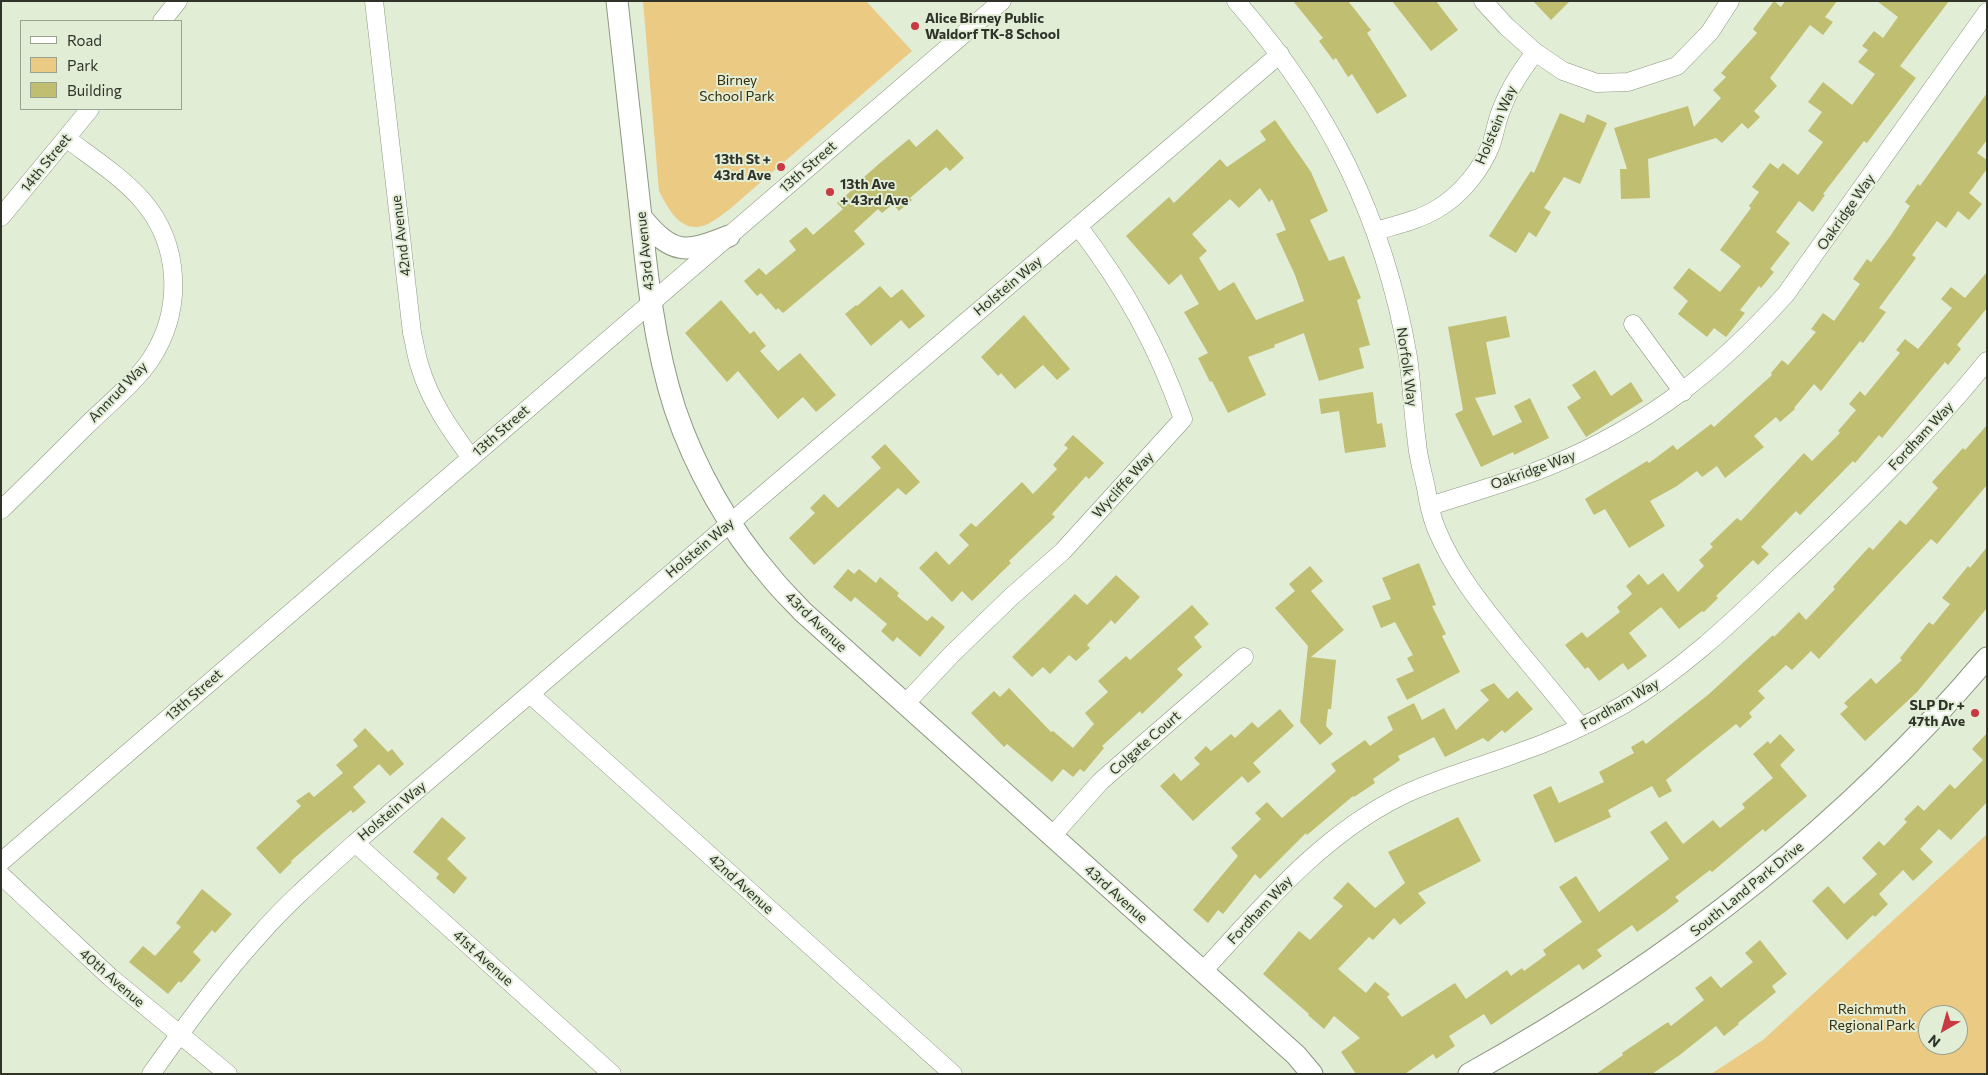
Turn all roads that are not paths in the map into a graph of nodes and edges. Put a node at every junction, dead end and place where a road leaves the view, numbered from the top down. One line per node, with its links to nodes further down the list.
1 (178, 1): 9 (street)
2 (374, 1): 23 (street, 42nd Avenue)
3 (617, 1): 15 (street, 43rd Avenue)
4 (1002, 1): 18 (street, 13th Street)
5 (1236, 1): 11 (street, Norfolk Way)
6 (1483, 1): 10 (street)
7 (1730, 1): 10 (street)
8 (1987, 12): 22 (street, Oakridge Way)
9 (163, 20)
10 (1535, 52): 17 (street, Holstein Way)
11 (1280, 54): 16 (street, Holstein Way); 17 (street, Norfolk Way)
12 (89, 110): 13 (street, 14th Street)
13 (66, 138): 14 (street, 14th Street); 25 (street, Annrud Way)
14 (1, 216)
15 (641, 217): 18 (street); 19 (street, 43rd Avenue)
16 (1078, 226): 26 (street, Holstein Way); 30 (street, Wycliffe Way)
17 (1376, 231): 24 (street, Norfolk Way)
18 (729, 236): 19 (street, 13th Street)
19 (650, 303): 23 (street, 13th Street); 26 (street, 43rd Avenue)
20 (1633, 324): 22 (street)
21 (1987, 361): 31 (street, Fordham Way)
22 (1682, 392): 24 (street, Oakridge Way)
23 (471, 458): 34 (street, 13th Street)
24 (1430, 506): 31 (street, Norfolk Way)
25 (1, 510)
26 (731, 522): 29 (street, Holstein Way); 30 (street, 43rd Avenue)
27 (1244, 657): 32 (street, Colgate Court)
28 (1987, 658): 43 (street, South Land Park Drive)
29 (530, 694): 33 (street, Holstein Way); 41 (street, 42nd Avenue)
30 (905, 704): 32 (street, 43rd Avenue)
31 (1581, 727): 36 (street, Fordham Way)
32 (1052, 836): 36 (street, 43rd Avenue)
33 (355, 843): 37 (street, Holstein Way); 40 (street, 41st Avenue)
34 (1, 862)
35 (1, 876): 37 (street, 40th Avenue)
36 (1203, 972): 42 (street, 43rd Avenue)
37 (179, 1035): 38 (street, Holstein Way); 39 (street, 40th Avenue)
38 (151, 1074)
39 (228, 1074)
40 (612, 1074)
41 (953, 1074)
42 (1312, 1074)
43 (1470, 1074)

